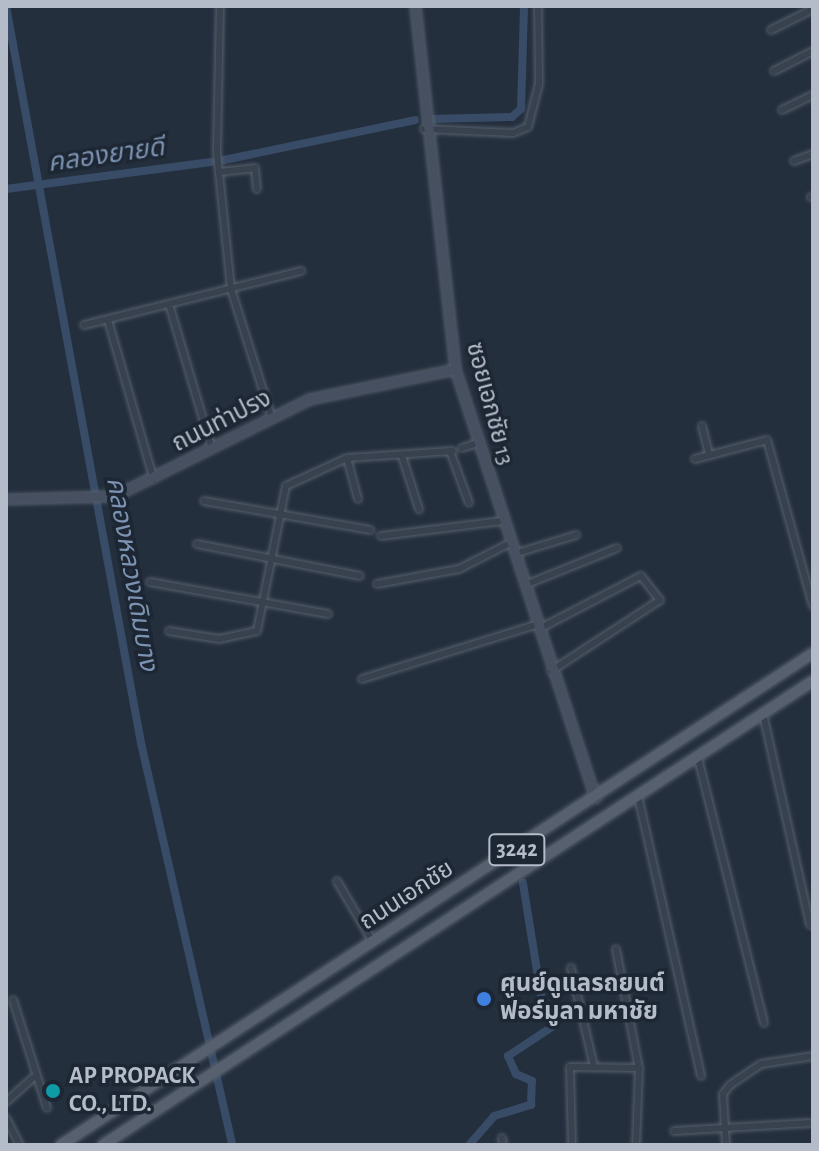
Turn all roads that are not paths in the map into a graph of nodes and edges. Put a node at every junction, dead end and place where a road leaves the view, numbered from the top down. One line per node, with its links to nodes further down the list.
1 (220, 6): 13 (street)
2 (415, 6): 10 (street, ซอยเอกชัย 13)
3 (538, 6): 10 (street)
4 (813, 9): 5 (street)
5 (771, 30)
6 (813, 51): 7 (street)
7 (774, 71)
8 (813, 95): 9 (street)
9 (782, 110)
10 (424, 129): 20 (street, ซอยเอกชัย 13)
11 (813, 154): 12 (street)
12 (794, 161)
13 (219, 172): 14 (street); 16 (street)
14 (257, 189)
15 (301, 271): 16 (street)
16 (231, 289): 17 (street); 21 (street)
17 (169, 304): 18 (street); 25 (street)
18 (108, 320): 19 (street); 30 (street)
19 (84, 325)
20 (455, 369): 21 (street, ถนนท่าปรง); 23 (street, ซอยเอกชัย 13)
21 (272, 419): 25 (street, ถนนท่าปรง)
22 (702, 426): 26 (street)
23 (477, 443): 24 (street); 37 (street, ซอยเอกชัย 13)
24 (462, 448)
25 (212, 449): 30 (street, ถนนท่าปรง)
26 (709, 455): 29 (street); 51 (street)
27 (402, 456): 28 (street); 34 (street); 35 (street)
28 (347, 458): 32 (street); 36 (street)
29 (695, 459)
30 (154, 480): 31 (street, ถนนท่าปรง)
31 (6, 499)
32 (358, 499)
33 (204, 501): 36 (street)
34 (469, 503)
35 (419, 509)
36 (277, 513): 38 (street); 45 (street)
37 (502, 521): 40 (street); 41 (street, ซอยเอกชัย 13)
38 (371, 530)
39 (576, 535): 44 (street)
40 (381, 536)
41 (510, 543): 44 (street, ซอยเอกชัย 13); 48 (street)
42 (197, 544): 45 (street)
43 (617, 548): 49 (street)
44 (513, 555): 49 (street, ซอยเอกชัย 13)
45 (271, 561): 46 (street); 50 (street)
46 (360, 576)
47 (150, 582): 50 (street)
48 (377, 584)
49 (521, 586): 53 (street, ซอยเอกชัย 13)
50 (263, 602): 52 (street); 54 (street)
51 (813, 606)
52 (328, 614)
53 (536, 628): 56 (street, ซอยเอกชัย 13); 56 (street); 57 (street)
54 (169, 631)
55 (813, 653): 62 (main road, ถนนเอกชัย / 3242)
56 (551, 671): 62 (street, ซอยเอกชัย 13)
57 (362, 679)
58 (813, 681): 59 (main road, ถนนเอกชัย / 3242)
59 (763, 713): 60 (main road, ถนนเอกชัย / 3242); 64 (street)
60 (698, 758): 61 (main road, ถนนเอกชัย / 3242); 69 (street)
61 (638, 796): 73 (street); 83 (main road, ถนนเอกชัย / 3242)
62 (595, 798): 65 (main road, ถนนเอกชัย / 3242)
63 (337, 881): 65 (street)
64 (810, 925)
65 (373, 942): 82 (main road, ถนนเอกชัย / 3242)
66 (616, 949): 72 (street)
67 (571, 968): 71 (street)
68 (13, 1000): 74 (street)
69 (764, 1023)
70 (813, 1056): 79 (street)
71 (594, 1067): 72 (street); 84 (street)
72 (639, 1068): 85 (street)
73 (701, 1076)
74 (33, 1078): 75 (street); 76 (street)
75 (6, 1102)
76 (47, 1108)
77 (6, 1118): 81 (street)
78 (810, 1123): 79 (street)
79 (725, 1128): 80 (street); 86 (street)
80 (674, 1131)
81 (20, 1145)
82 (61, 1145)
83 (103, 1145)
84 (572, 1145)
85 (636, 1145)
86 (726, 1145)

